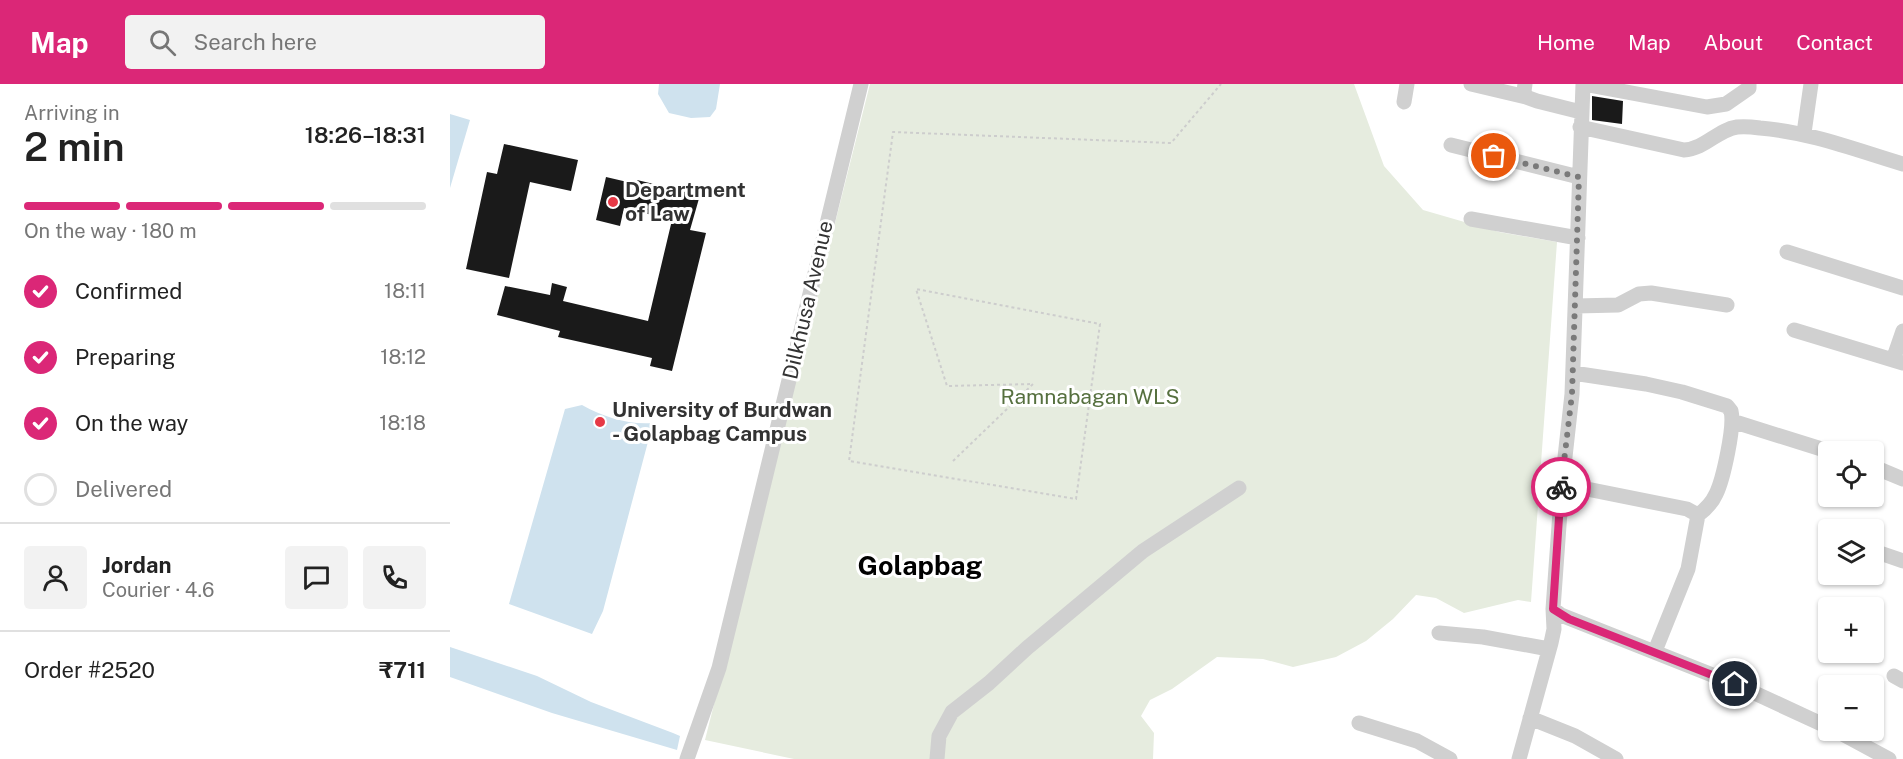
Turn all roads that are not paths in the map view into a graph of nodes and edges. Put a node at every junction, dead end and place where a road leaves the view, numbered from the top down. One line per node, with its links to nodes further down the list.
1 (861, 84): 41 (street, Dilkhusa Avenue)
2 (1407, 84): 8 (street)
3 (1471, 84): 7 (street)
4 (1583, 84): 5 (street); 9 (street)
5 (1749, 84)
6 (1811, 84): 10 (street)
7 (1526, 90): 9 (street)
8 (1404, 102)
9 (1580, 120): 10 (street); 13 (street)
10 (1804, 133): 12 (street)
11 (1451, 145): 13 (street)
12 (1903, 164)
13 (1579, 177): 15 (street)
14 (1472, 219): 15 (street)
15 (1578, 238): 19 (street)
16 (1787, 252): 17 (street)
17 (1903, 288)
18 (1727, 305): 19 (street)
19 (1576, 306): 23 (street)
20 (1794, 330): 22 (street)
21 (1903, 331): 22 (street)
22 (1898, 362)
23 (1573, 373): 24 (street); 28 (street)
24 (1732, 421): 25 (street); 30 (street)
25 (1818, 448)
26 (1884, 471): 27 (street)
27 (1903, 479)
28 (1562, 484): 30 (street); 33 (street)
29 (1239, 488): 42 (street)
30 (1698, 515): 36 (street)
31 (1884, 554): 32 (street)
32 (1903, 561)
33 (1553, 609): 35 (street); 36 (street)
34 (1439, 633): 35 (street)
35 (1550, 649): 37 (street)
36 (1655, 651): 38 (street)
37 (1530, 718): 44 (street); 45 (street)
38 (1818, 722)
39 (1359, 723): 43 (street)
40 (1855, 741): 46 (street)
41 (693, 758)
42 (937, 759)
43 (1450, 759)
44 (1519, 759)
45 (1616, 759)
46 (1889, 759)

